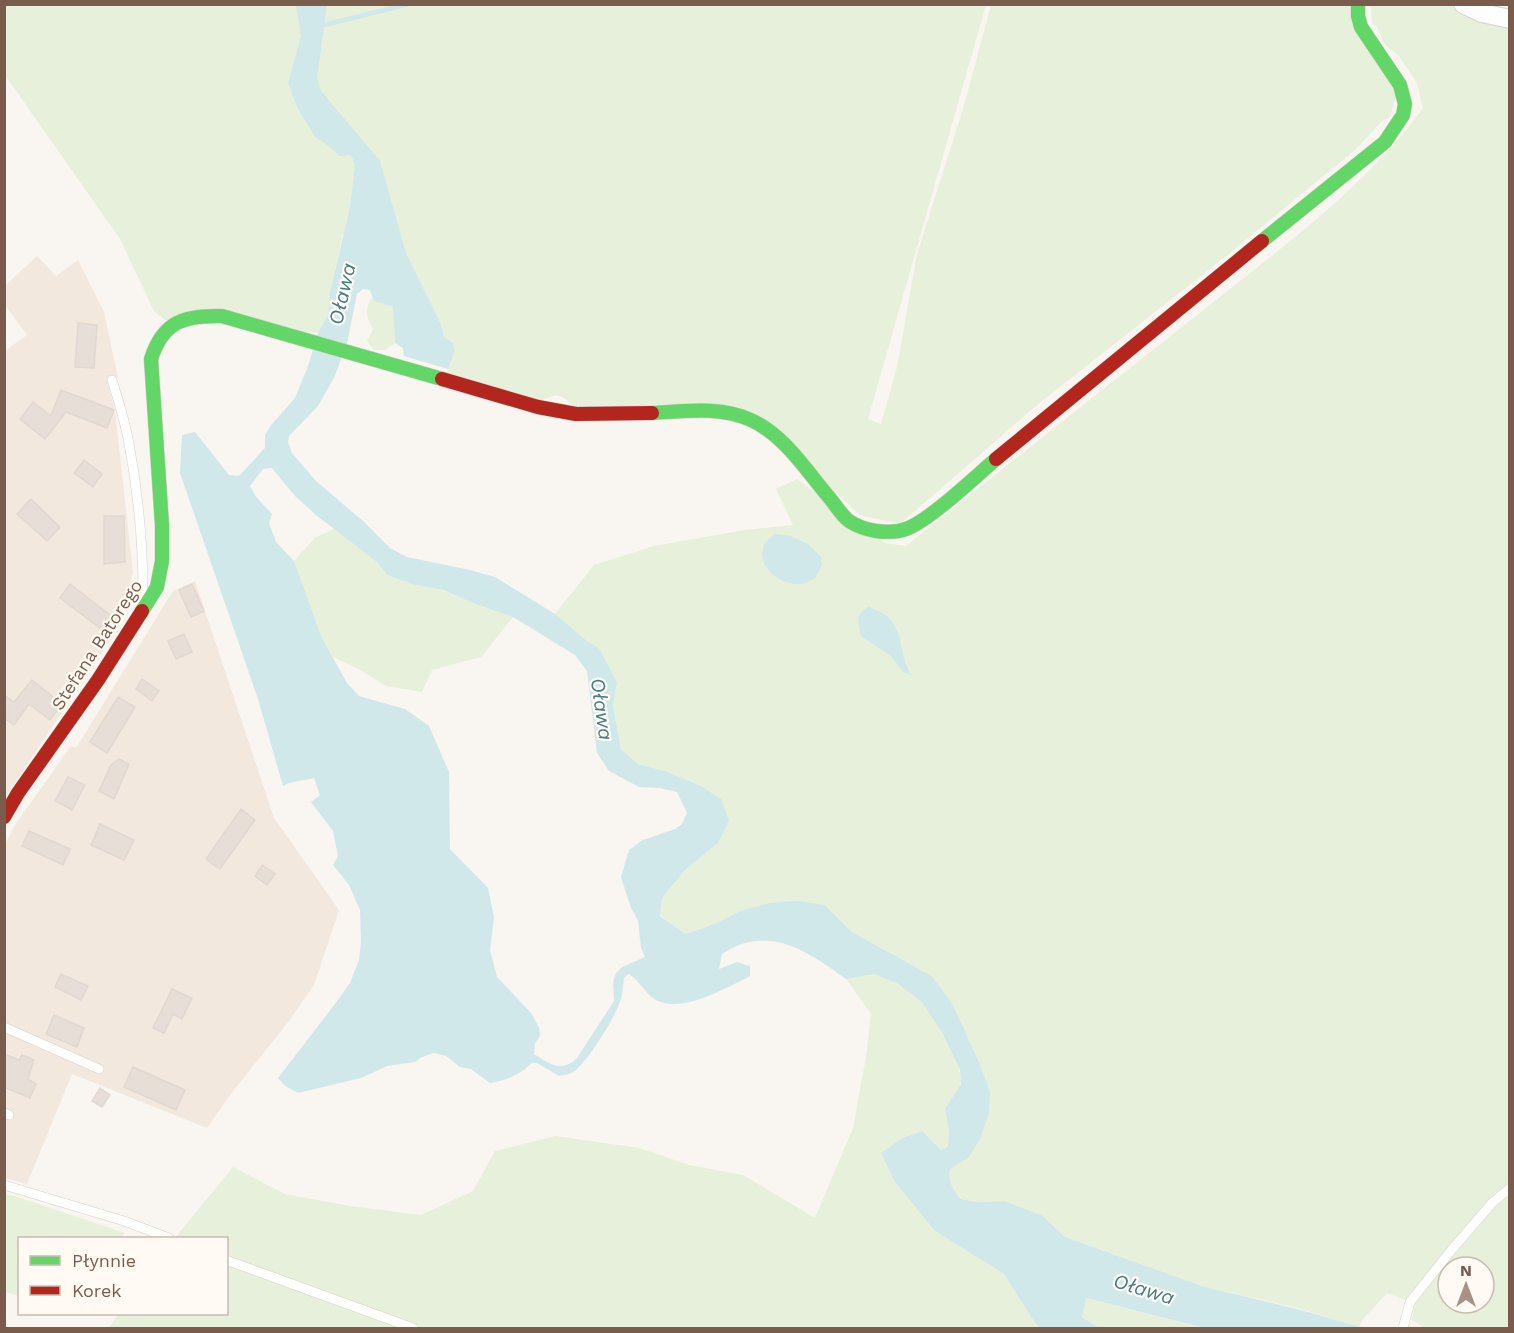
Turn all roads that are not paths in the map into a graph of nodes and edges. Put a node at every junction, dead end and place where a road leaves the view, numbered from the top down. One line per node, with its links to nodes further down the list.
1 (1358, 4): 5 (street, Stefana Batorego)
2 (1463, 4): 3 (street)
3 (1509, 20)
4 (112, 380): 5 (lane)
5 (146, 605): 6 (street, Stefana Batorego)
6 (4, 817)
7 (4, 1027): 8 (lane)
8 (99, 1069)
9 (4, 1185): 11 (lane)
10 (1509, 1188): 14 (lane)
11 (164, 1237)
12 (228, 1261): 13 (lane)
13 (413, 1329)
14 (1403, 1329)

